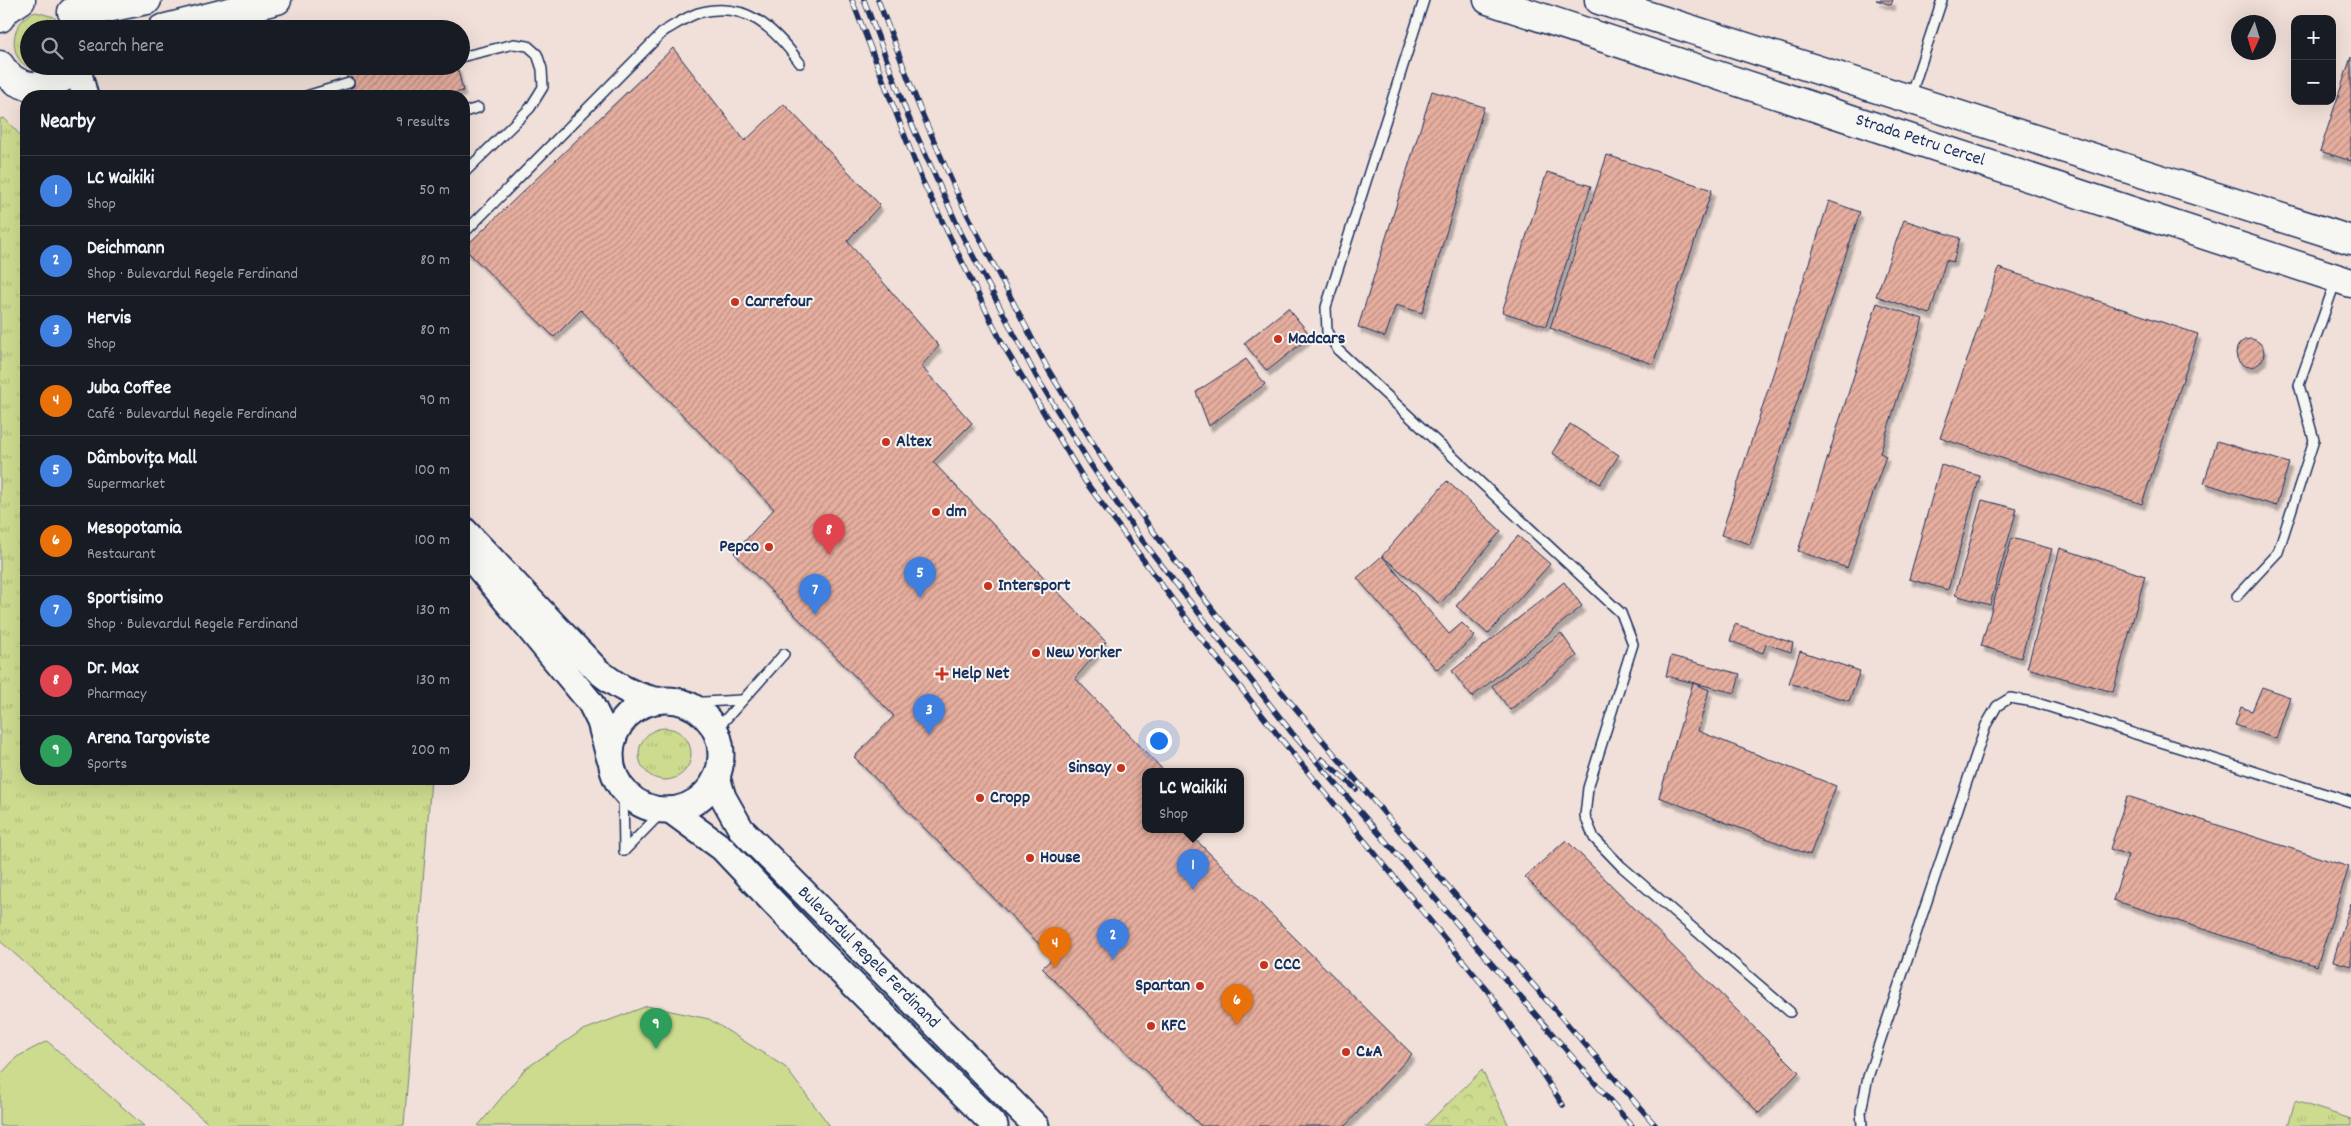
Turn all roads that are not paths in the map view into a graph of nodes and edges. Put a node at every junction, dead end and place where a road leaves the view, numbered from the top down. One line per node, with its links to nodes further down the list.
1 (21, 0): 9 (main road)
2 (147, 0): 8 (main road)
3 (277, 0): 10 (main road)
4 (1424, 0): 40 (lane)
5 (1488, 0): 22 (main road, Strada Petru Cercel)
6 (1599, 0): 19 (main road, Strada Petru Cercel)
7 (1942, 0): 19 (lane)
8 (69, 13)
9 (0, 18)
10 (198, 20)
11 (470, 55): 23 (lane)
12 (800, 63): 24 (lane)
13 (68, 75): 15 (main road)
14 (79, 75): 17 (main road)
15 (9, 77)
16 (349, 84): 18 (lane)
17 (83, 90)
18 (328, 90)
19 (1910, 99): 22 (main road); 25 (main road, Strada Petru Cercel)
20 (478, 108): 21 (lane)
21 (470, 110)
22 (1898, 134): 26 (main road, Strada Petru Cercel)
23 (470, 167)
24 (470, 227)
25 (2351, 240)
26 (2344, 280): 29 (lane)
27 (470, 536): 31 (main road)
28 (470, 557): 35 (main road, Bulevardul Regele Ferdinand)
29 (2237, 596)
30 (784, 654): 32 (lane)
31 (656, 700): 33 (main road, Bulevardul Regele Ferdinand); 35 (main road, Bulevardul Regele Ferdinand)
32 (741, 700): 33 (lane); 34 (lane)
33 (684, 702): 34 (main road, Bulevardul Regele Ferdinand)
34 (716, 730): 36 (main road, Bulevardul Regele Ferdinand)
35 (611, 762): 37 (main road, Bulevardul Regele Ferdinand)
36 (717, 777): 39 (main road, Bulevardul Regele Ferdinand); 42 (main road, Bulevardul Regele Ferdinand)
37 (623, 790): 39 (main road, Bulevardul Regele Ferdinand); 39 (lane)
38 (2351, 802): 43 (lane)
39 (667, 810): 41 (main road, Bulevardul Regele Ferdinand)
40 (1790, 1012)
41 (995, 1126)
42 (1036, 1126)
43 (1862, 1126)

